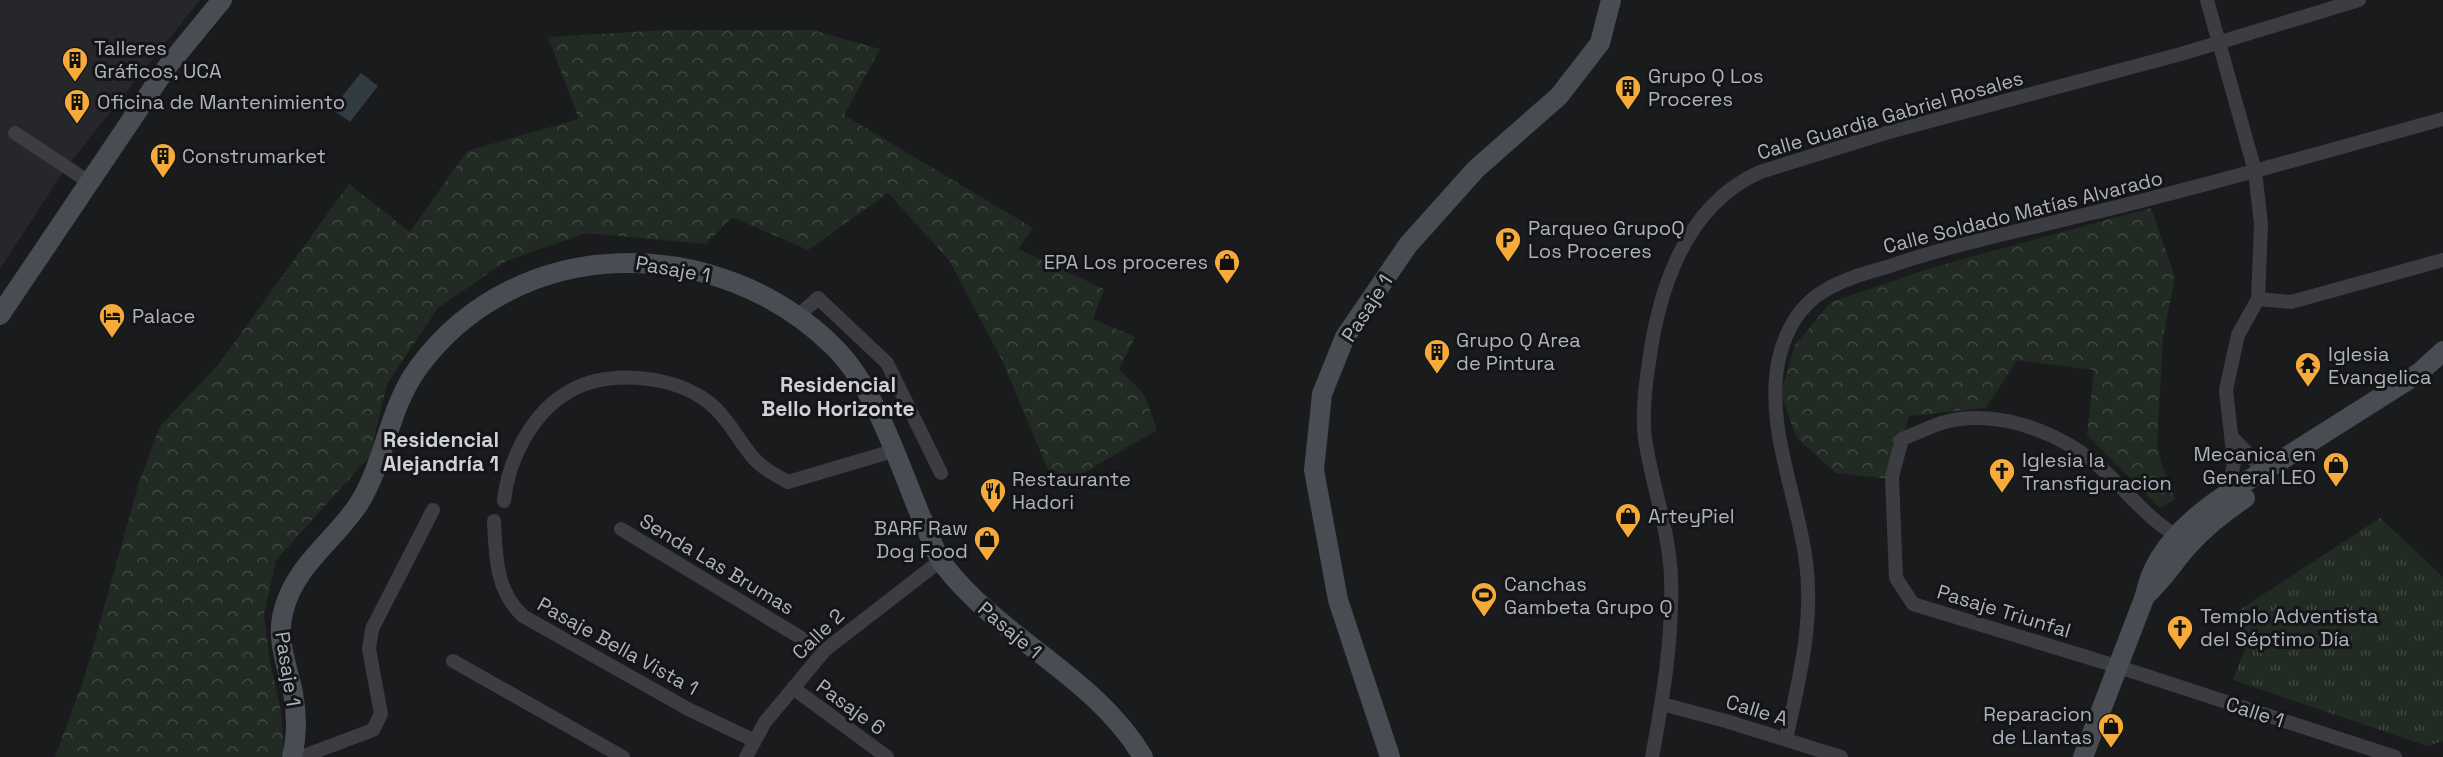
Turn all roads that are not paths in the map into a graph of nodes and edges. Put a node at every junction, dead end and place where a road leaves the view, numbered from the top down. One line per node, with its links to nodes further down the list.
1 (222, 0): 9 (street)
2 (1611, 0): 42 (street, Pasaje 1)
3 (2207, 0): 5 (street)
4 (2359, 0): 5 (street, Calle Guardia Gabriel Rosales)
5 (2219, 40): 8 (street); 34 (street, Calle Guardia Gabriel Rosales)
6 (2443, 119): 8 (street, Calle Soldado Matías Alvarado)
7 (15, 133): 9 (street)
8 (2255, 171): 11 (street); 35 (street, Calle Soldado Matías Alvarado)
9 (89, 182): 12 (street)
10 (2443, 260): 11 (street)
11 (2258, 299): 16 (street)
12 (0, 315)
13 (798, 316): 17 (street, Pasaje 1); 19 (street); 37 (street, Pasaje 1)
14 (2443, 351): 18 (street)
15 (2443, 367): 29 (street)
16 (2231, 435): 18 (street); 20 (street)
17 (893, 450): 21 (street); 28 (street, Pasaje 1)
18 (2264, 471): 20 (street)
19 (941, 473)
20 (2228, 494): 26 (street)
21 (504, 501)
22 (433, 510): 37 (street)
23 (494, 521): 36 (street, Pasaje Bella Vista 1)
24 (2158, 525): 26 (street, Pasaje Triunfal); 27 (street); 32 (street, Pasaje Triunfal)
25 (621, 529): 30 (street, Senda Las Brumas)
26 (2177, 536): 27 (street)
27 (2161, 555): 29 (street)
28 (940, 561): 30 (street, Calle 2); 41 (street, Pasaje 1)
29 (2145, 596): 32 (street)
30 (825, 650): 33 (street, Calle 2)
31 (453, 661): 38 (street)
32 (2116, 666): 45 (street); 46 (street, Calle 1)
33 (792, 688): 36 (street, Calle 2); 40 (street, Pasaje 6)
34 (1662, 704): 35 (street, Calle A); 43 (street, Calle Guardia Gabriel Rosales)
35 (1786, 739): 44 (street, Calle A)
36 (753, 740): 39 (street, Calle 2)
37 (297, 754)
38 (623, 757)
39 (746, 757)
40 (887, 757)
41 (1143, 757)
42 (1390, 757)
43 (1652, 757)
44 (1841, 757)
45 (2083, 757)
46 (2394, 757)

